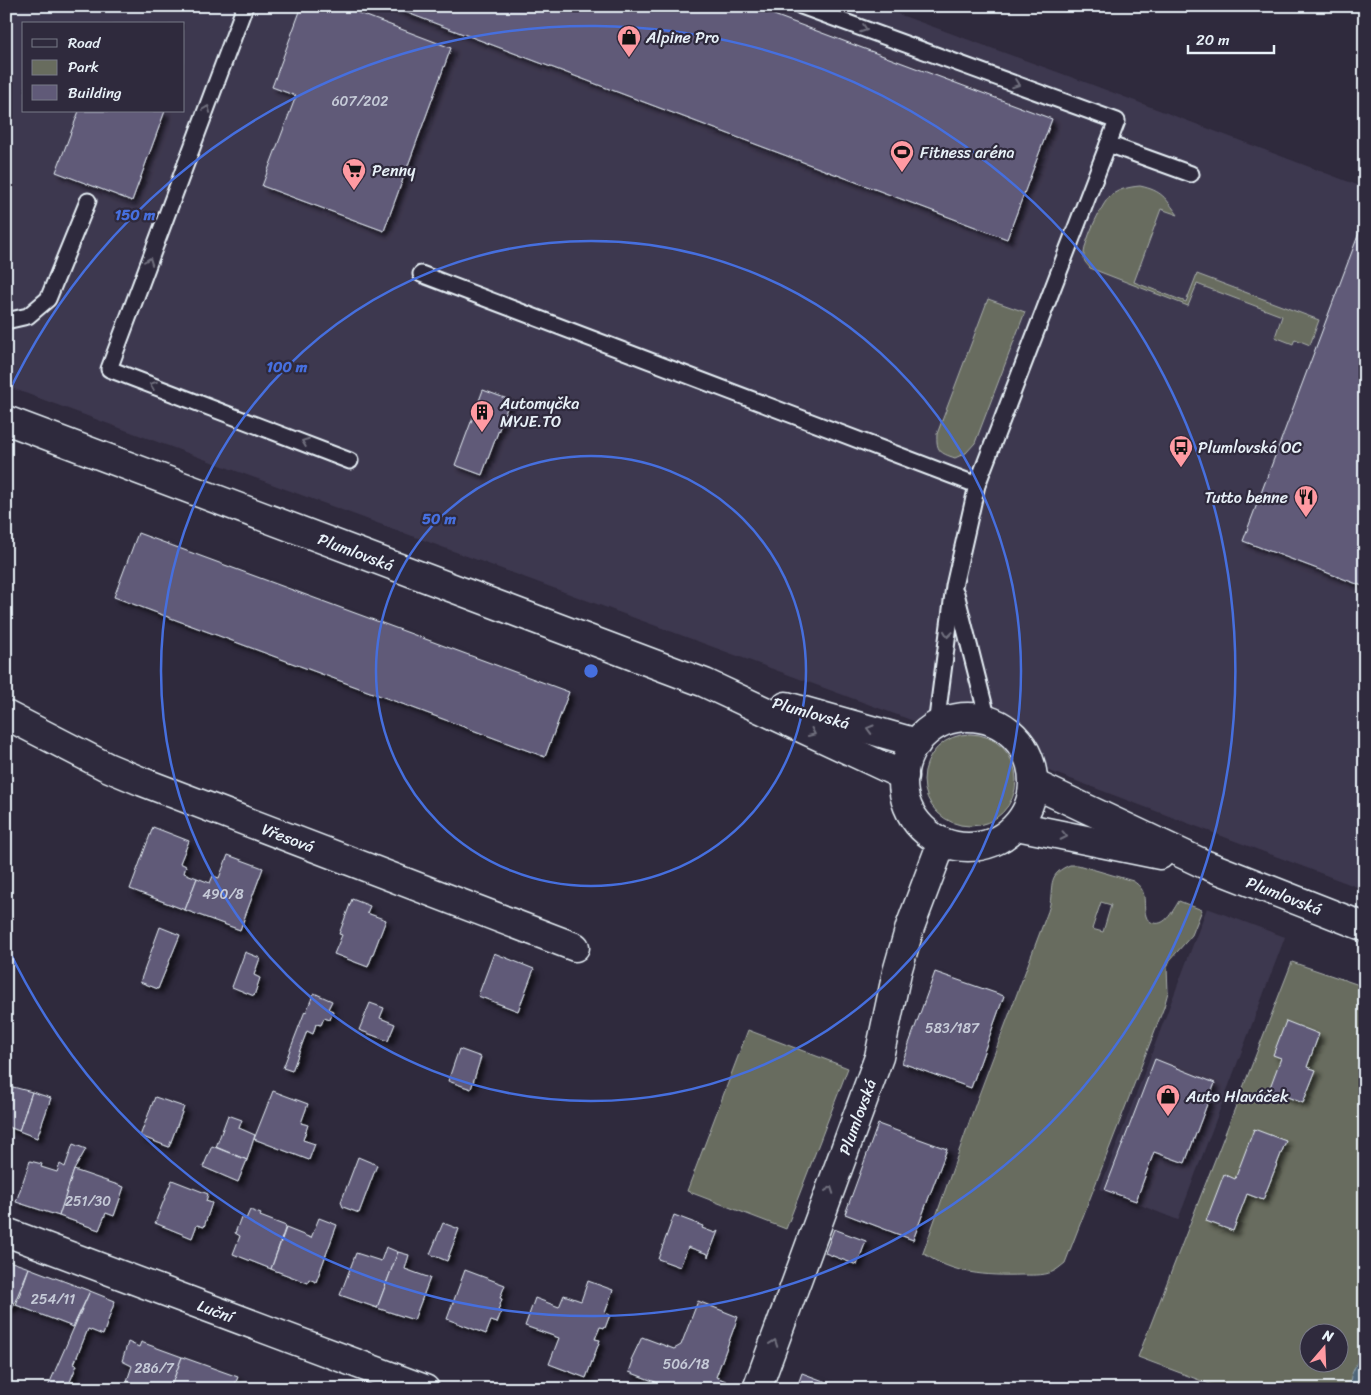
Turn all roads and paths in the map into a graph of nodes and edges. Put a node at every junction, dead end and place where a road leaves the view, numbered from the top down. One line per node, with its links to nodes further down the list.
1 (245, 6): 9 (lane, one-way to 1)
2 (801, 6): 3 (lane, one-way to 3)
3 (1108, 144): 4 (lane); 10 (lane)
4 (1191, 174)
5 (88, 201): 7 (lane)
6 (421, 274): 10 (lane)
7 (6, 322)
8 (6, 420): 12 (main road, Plumlovská)
9 (350, 460)
10 (977, 485): 11 (lane)
11 (954, 586): 14 (lane); 15 (lane, one-way to 15)
12 (705, 683): 15 (main road, Plumlovská, one-way to 12); 16 (main road, Plumlovská, one-way to 16)
13 (6, 716): 22 (main road, Vřesová)
14 (988, 720): 15 (main road); 17 (main road)
15 (926, 734): 16 (main road)
16 (904, 776): 19 (main road)
17 (1034, 784): 18 (main road); 20 (main road, Plumlovská)
18 (1017, 826): 19 (main road); 20 (main road, Plumlovská, one-way to 20)
19 (942, 842): 25 (main road, Plumlovská, one-way to 19)
20 (1204, 864): 21 (main road, Plumlovská)
21 (1365, 927)
22 (575, 947)
23 (6, 1232): 24 (main road, Luční)
24 (415, 1387)
25 (757, 1389)

